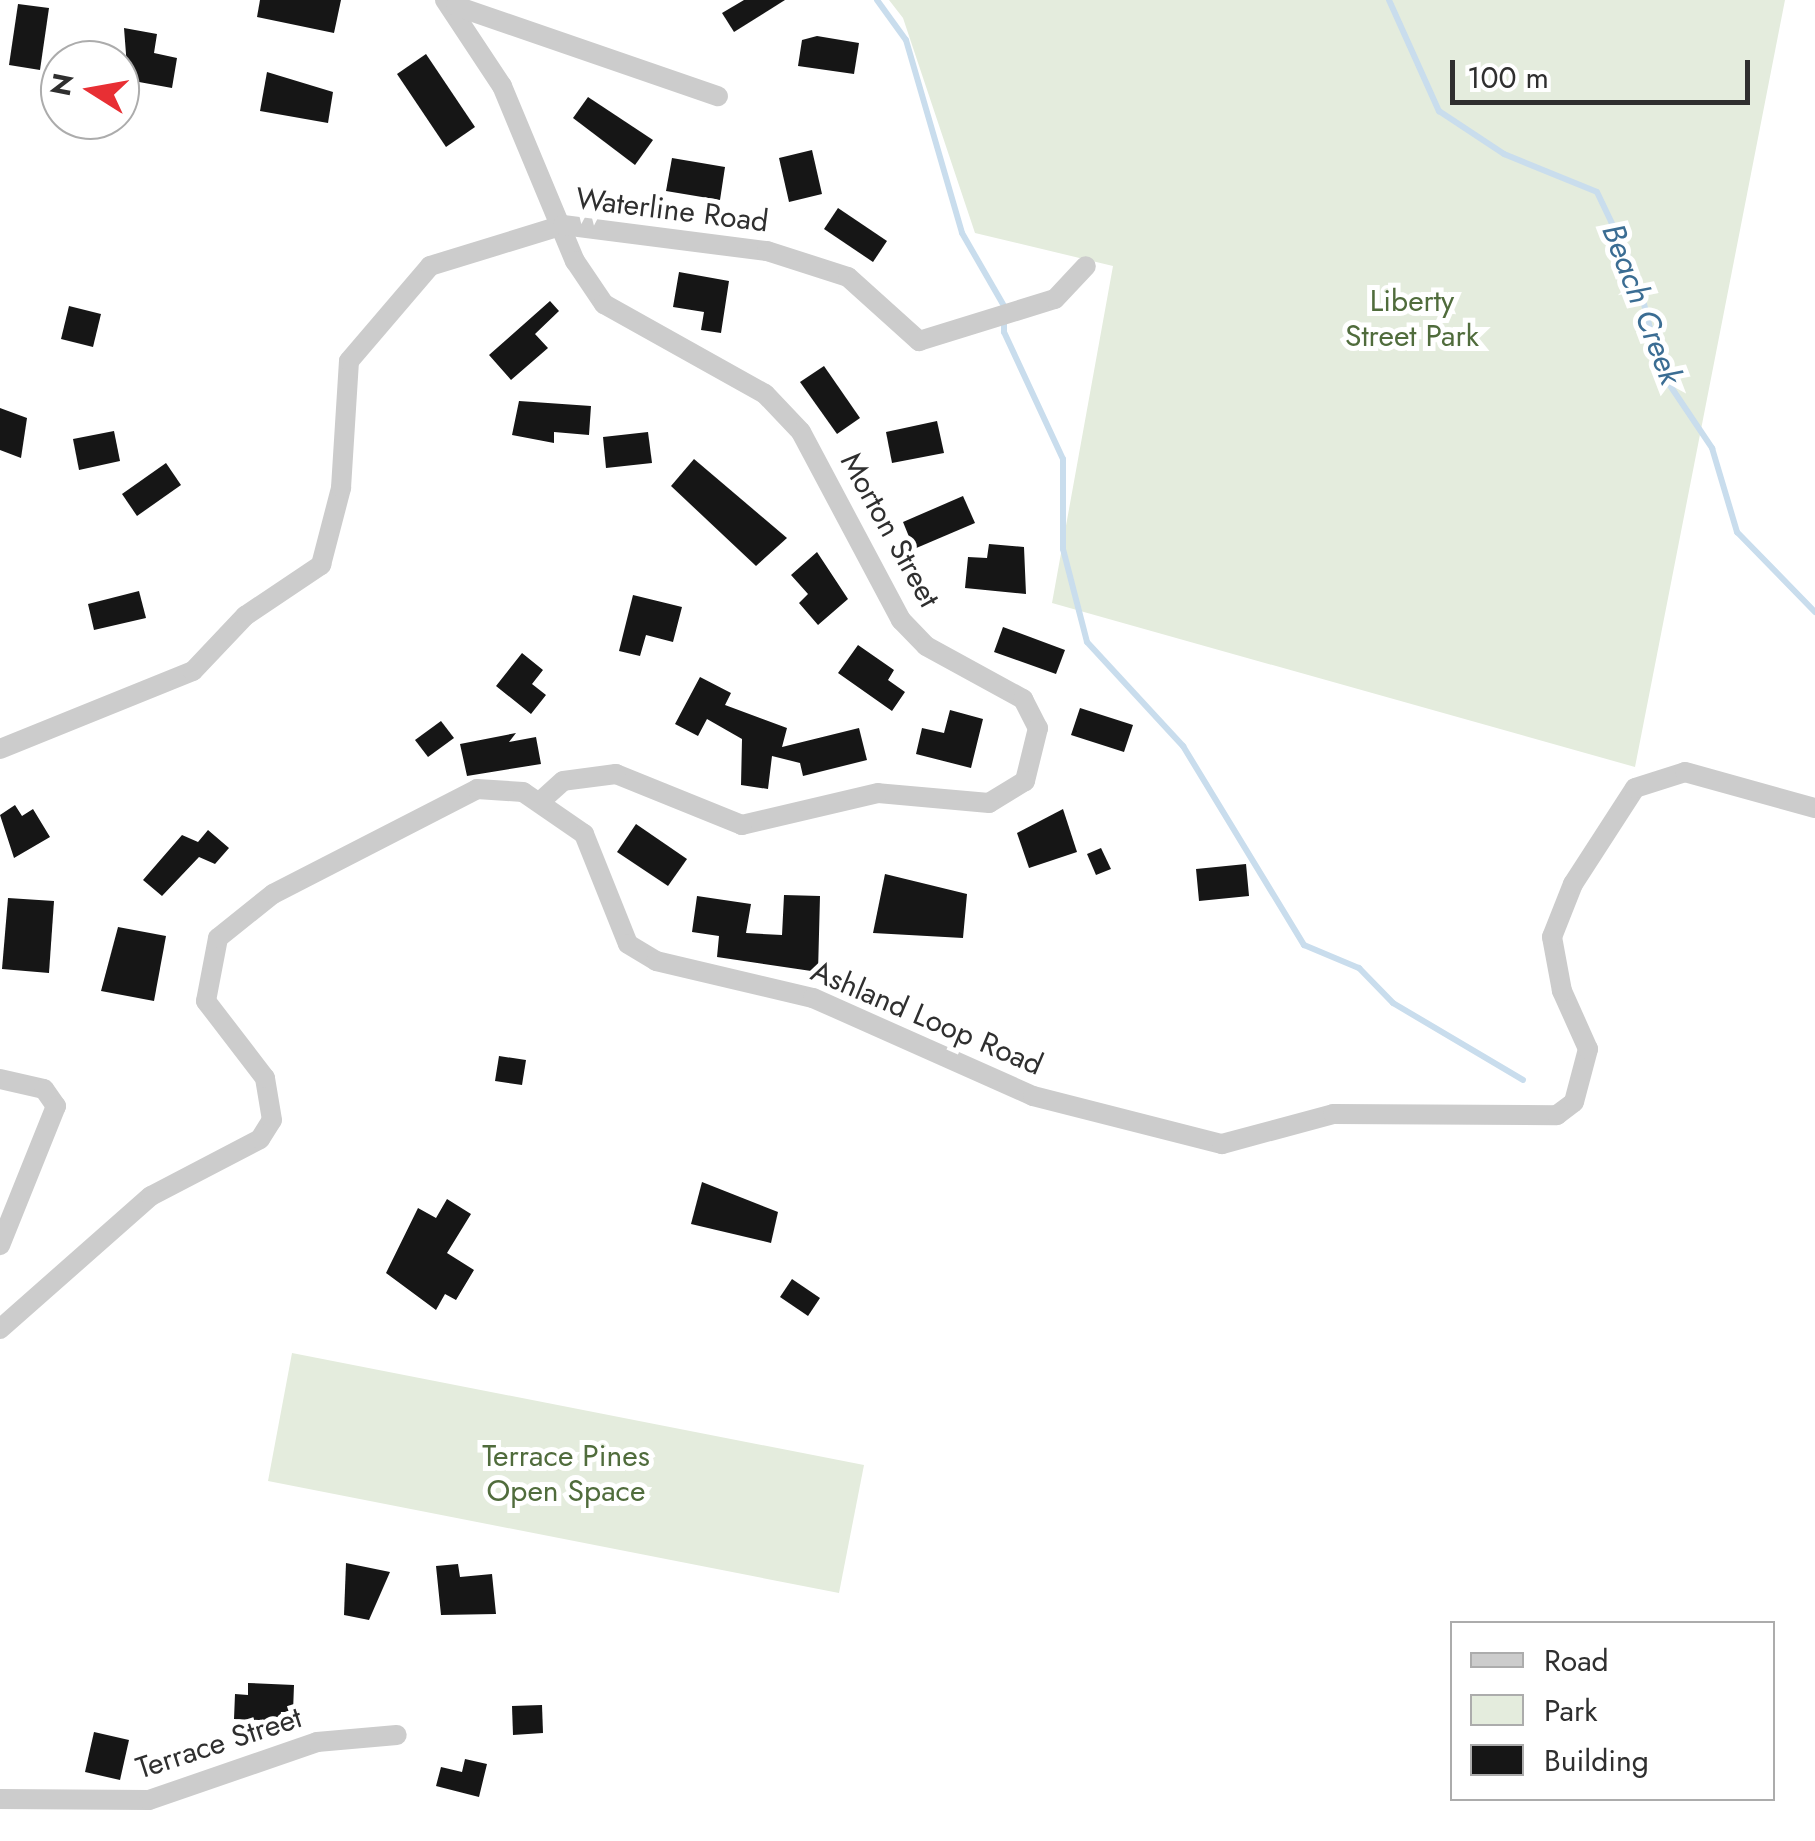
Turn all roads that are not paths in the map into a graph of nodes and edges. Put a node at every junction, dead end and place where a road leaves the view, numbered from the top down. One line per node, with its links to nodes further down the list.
1 (450, 3): 2 (street); 3 (street, Morton Street)
2 (718, 96)
3 (562, 225): 4 (street, Waterline Road); 5 (street, Waterline Road); 6 (street, Morton Street)
4 (1086, 266)
5 (0, 749)
6 (541, 801): 7 (street, Ashland Loop Road); 10 (street, Ashland Loop Road)
7 (1815, 808)
8 (0, 1079): 9 (street)
9 (0, 1245)
10 (0, 1329)
11 (397, 1735): 12 (street, Terrace Street)
12 (0, 1799)

